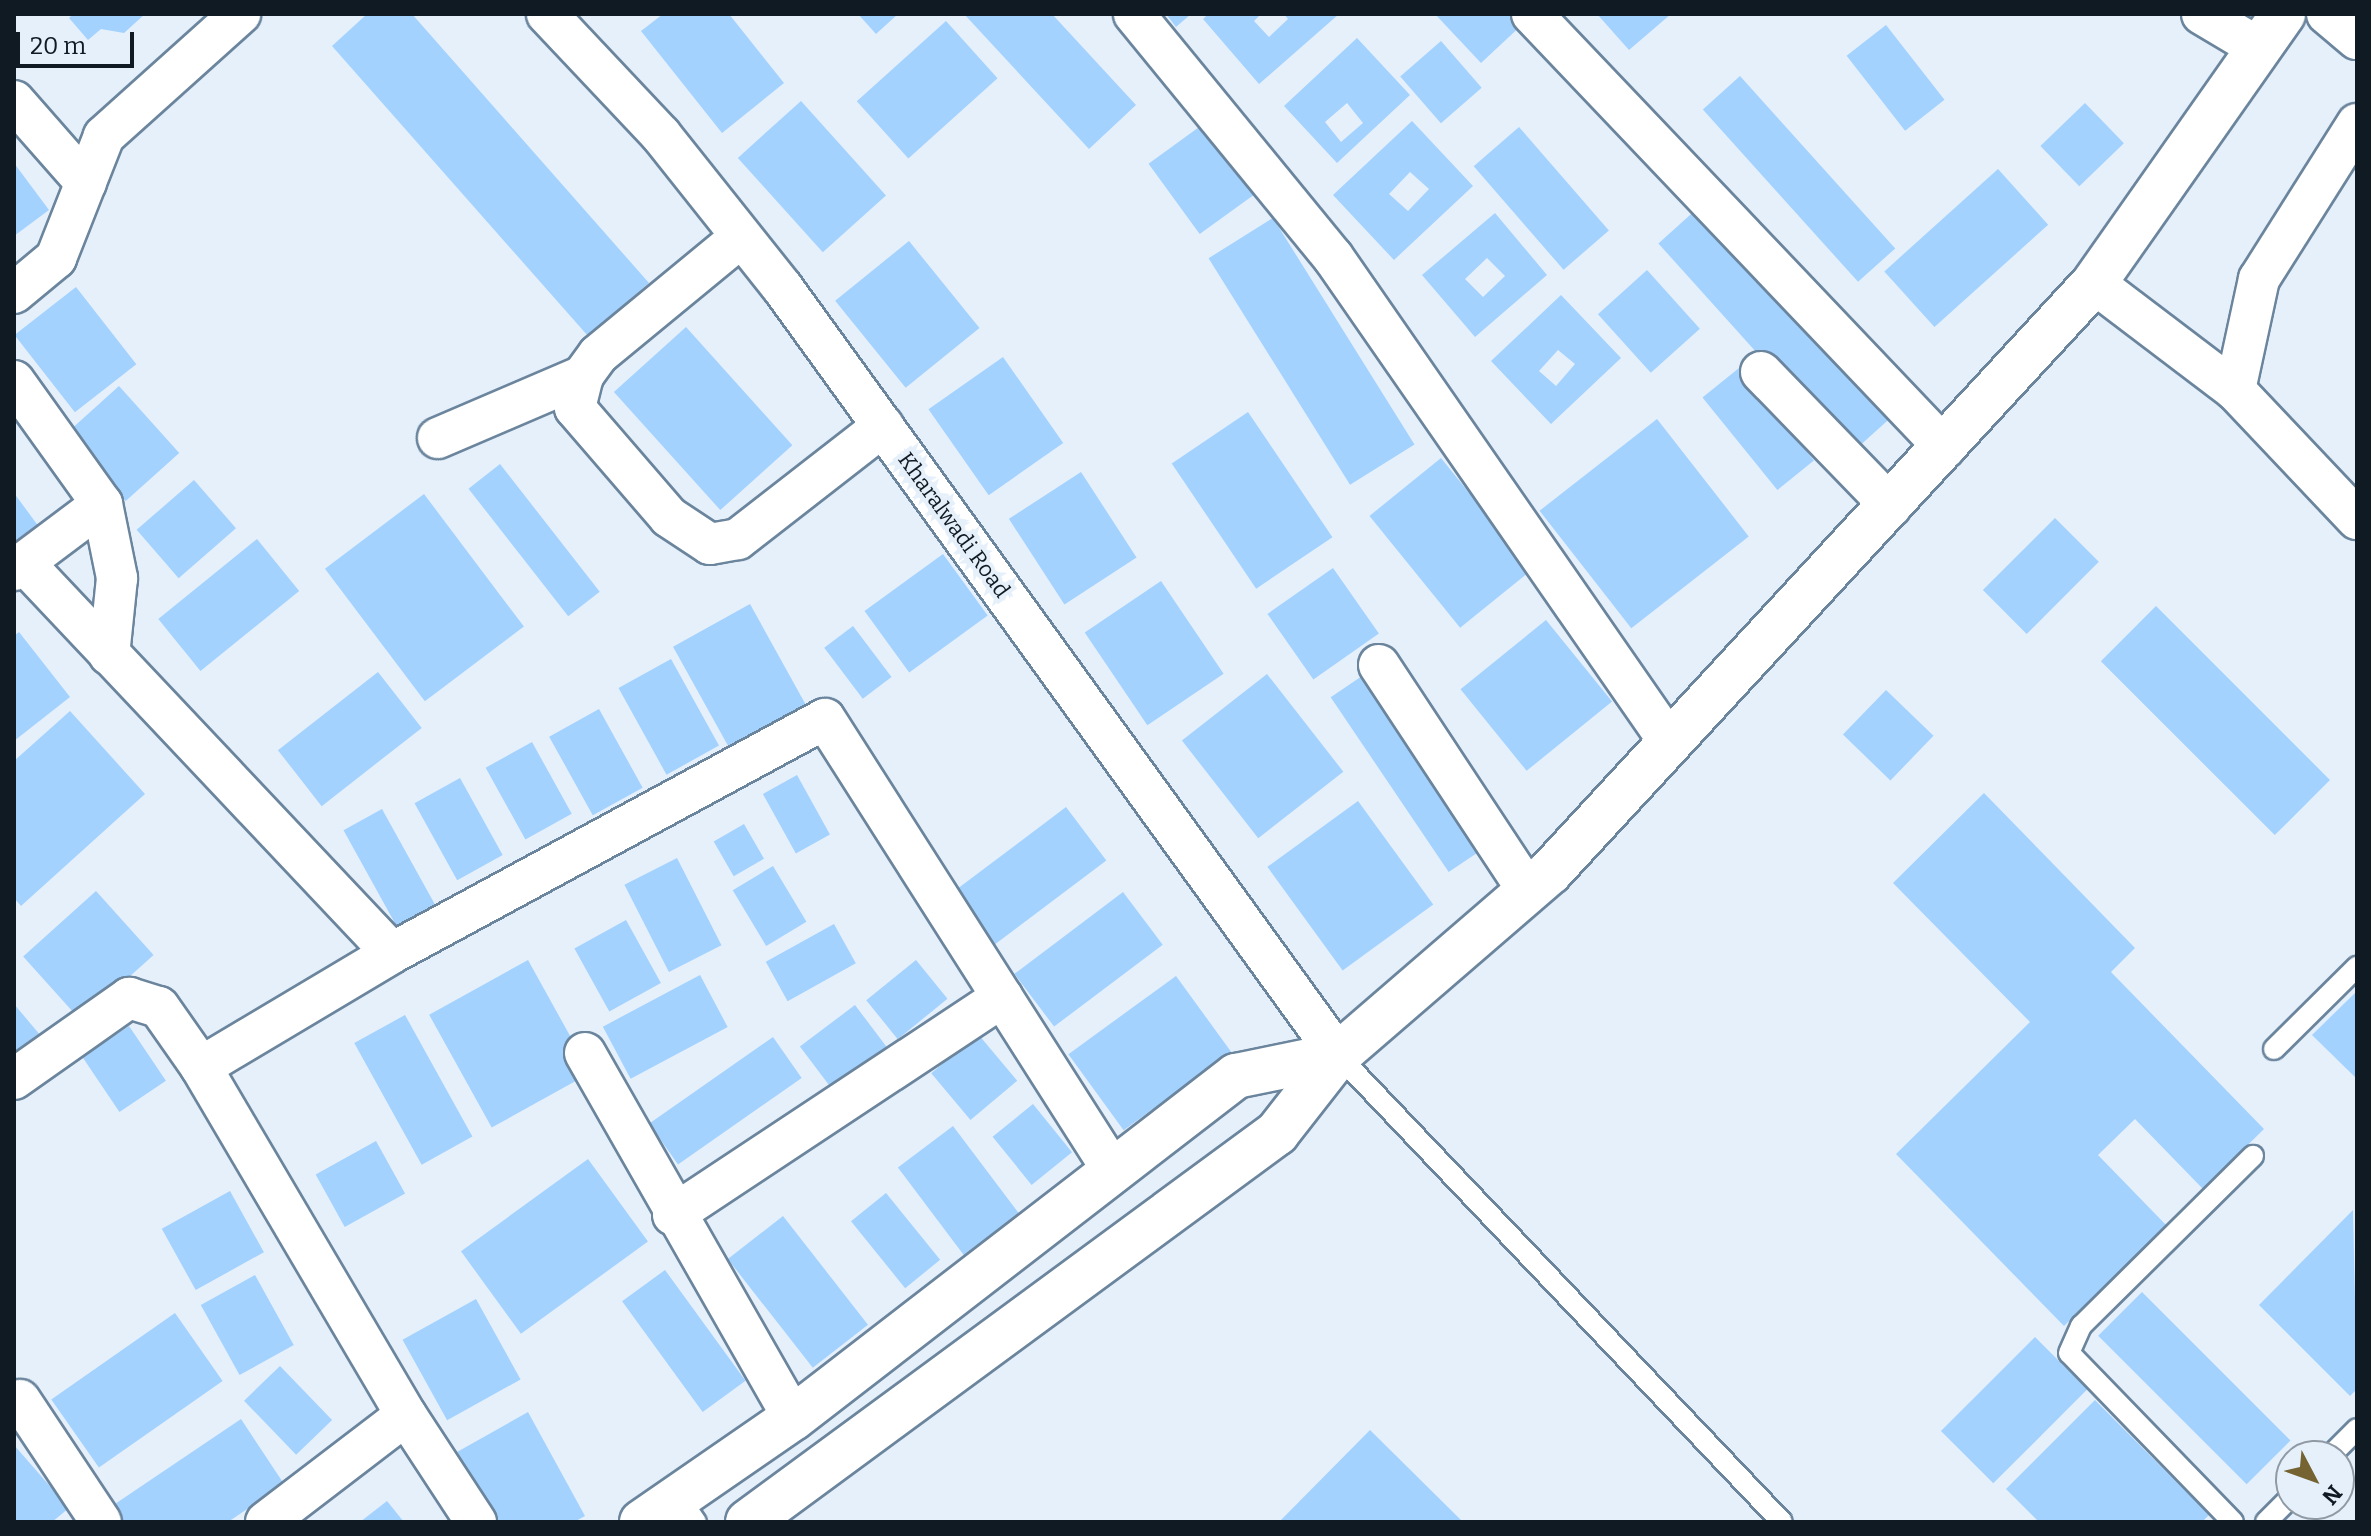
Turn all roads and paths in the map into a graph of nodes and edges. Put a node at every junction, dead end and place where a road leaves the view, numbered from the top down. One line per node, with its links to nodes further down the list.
1 (240, 14): 11 (street)
2 (547, 14): 12 (street, Kharalwadi Road)
3 (1134, 14): 28 (street)
4 (1532, 14): 21 (street)
5 (2202, 14): 7 (street)
6 (2327, 14): 8 (street)
7 (2271, 31): 13 (street)
8 (2357, 39)
9 (14, 101): 11 (street)
10 (2357, 124): 18 (street)
11 (86, 183): 14 (street)
12 (741, 237): 16 (street); 19 (street, Kharalwadi Road)
13 (2094, 283): 18 (street); 21 (street)
14 (14, 293)
15 (1761, 372): 23 (street)
16 (583, 376): 19 (street); 20 (street)
17 (14, 381): 22 (street)
18 (2235, 390): 24 (street)
19 (883, 426): 35 (street, Kharalwadi Road)
20 (438, 438)
21 (1945, 448): 23 (street)
22 (102, 504): 25 (street); 26 (street)
23 (1891, 506): 28 (street)
24 (2357, 519)
25 (19, 567): 26 (street)
26 (109, 655): 30 (street)
27 (1379, 665): 29 (street)
28 (1670, 743): 29 (street)
29 (1528, 891): 35 (street)
30 (392, 953): 32 (street); 36 (street)
31 (2357, 967): 33 (lane)
32 (1002, 997): 39 (street); 40 (street)
33 (2274, 1049)
34 (585, 1053): 40 (street)
35 (1338, 1055): 39 (street); 49 (street); 50 (lane)
36 (201, 1067): 37 (street); 42 (street)
37 (14, 1079)
38 (2253, 1156): 51 (lane)
39 (1113, 1171): 43 (street)
40 (673, 1215): 43 (street)
41 (20, 1400): 45 (street)
42 (406, 1415): 46 (street); 47 (street)
43 (793, 1418): 44 (street)
44 (686, 1509): 48 (street)
45 (101, 1522)
46 (266, 1522)
47 (476, 1522)
48 (642, 1522)
49 (748, 1522)
50 (1782, 1522)
51 (2233, 1522)

